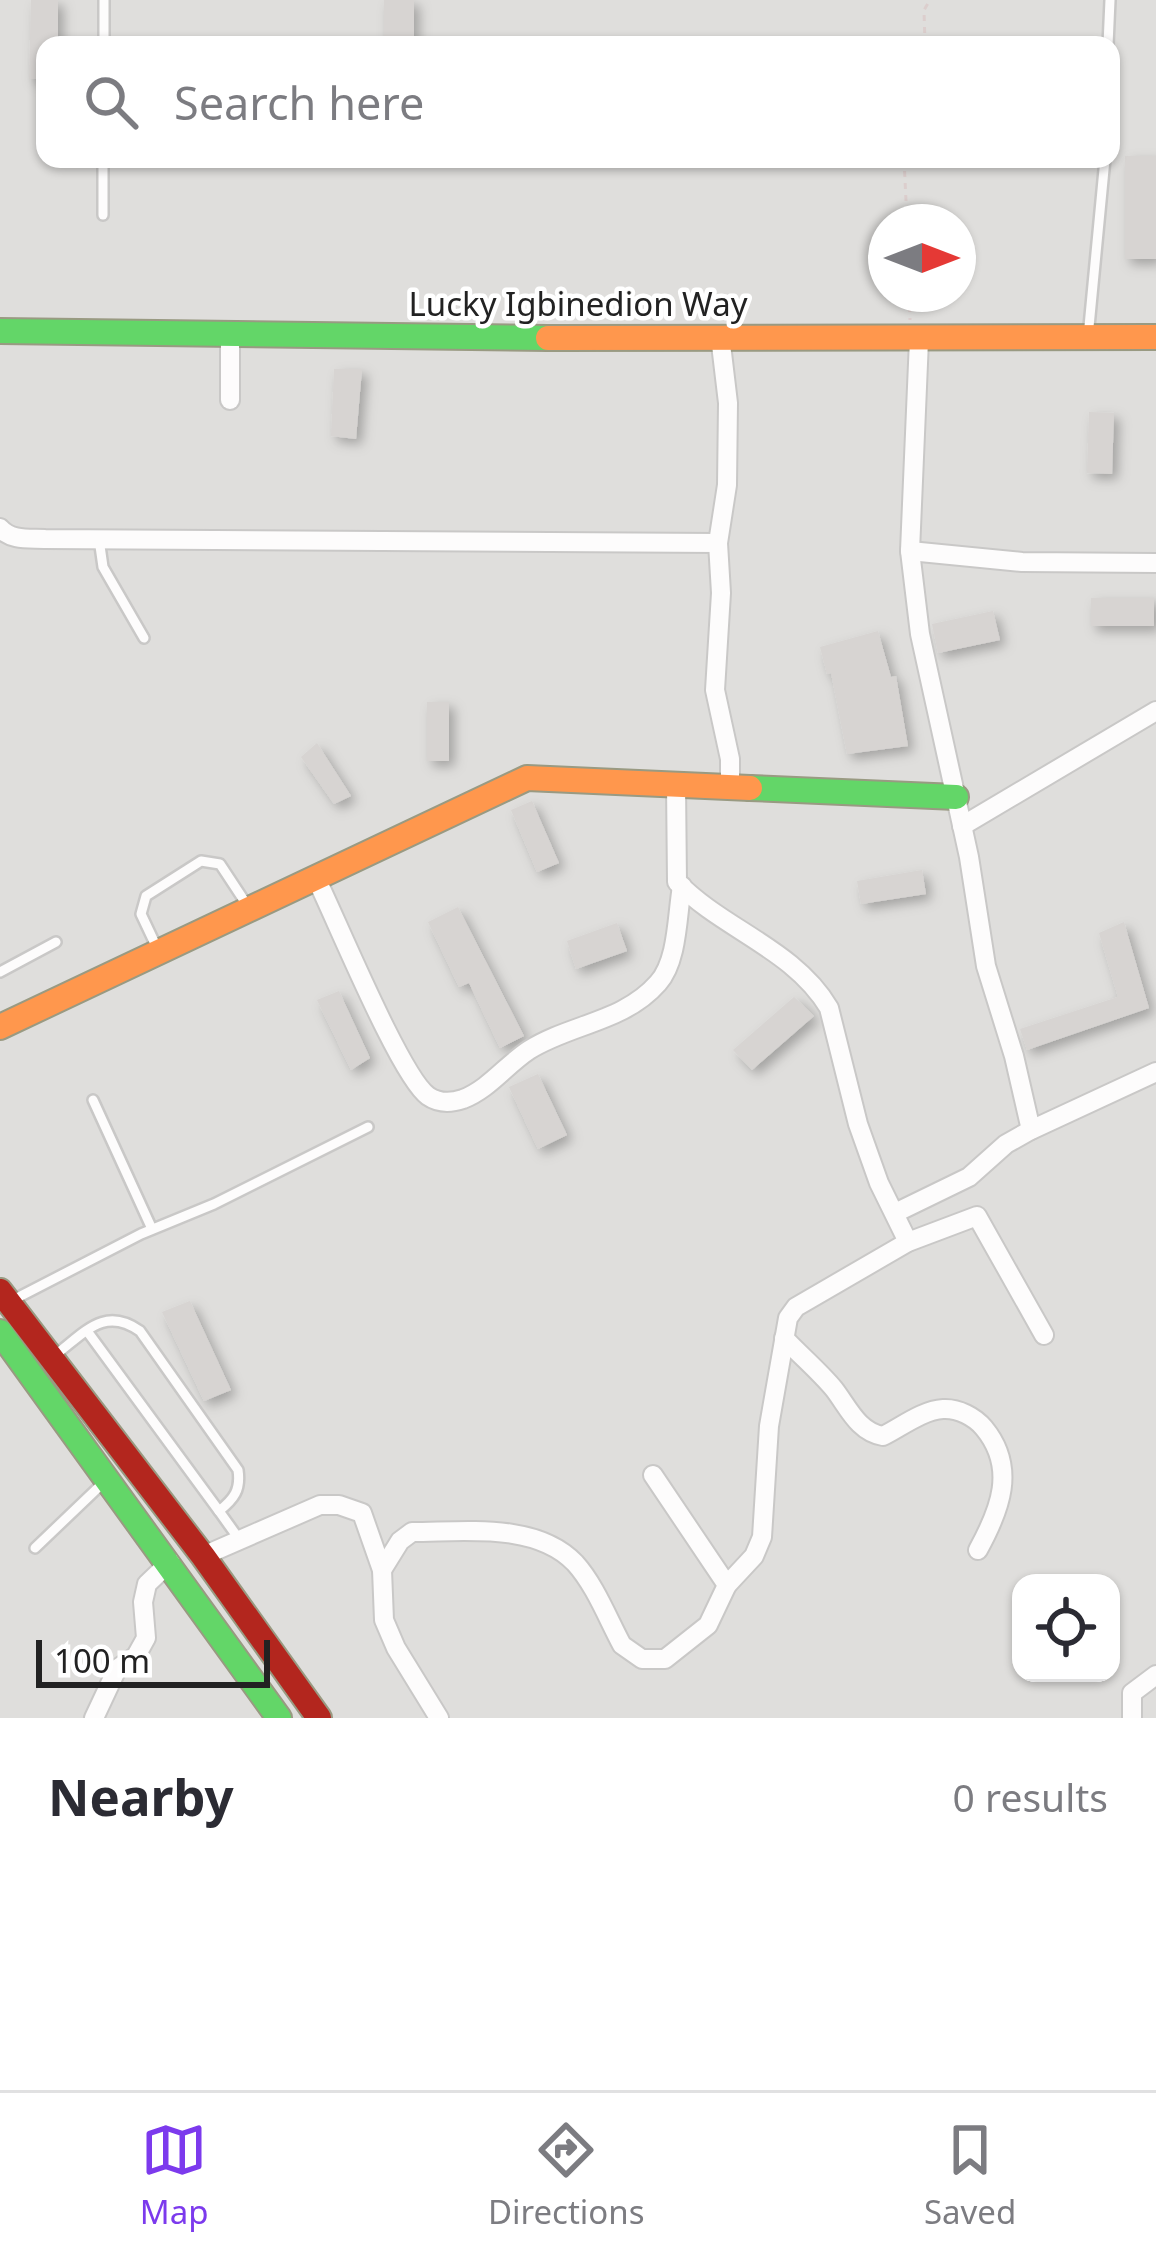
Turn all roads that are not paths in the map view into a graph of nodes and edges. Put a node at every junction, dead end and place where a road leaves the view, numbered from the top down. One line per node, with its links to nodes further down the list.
1 (104, 0): 3 (lane)
2 (1110, 0): 4 (lane)
3 (104, 36)
4 (1108, 36)
5 (103, 168): 7 (lane)
6 (1105, 168): 11 (lane)
7 (103, 215)
8 (0, 331): 9 (main road, Lucky Igbinedion Way)
9 (230, 334): 10 (main road, Lucky Igbinedion Way); 14 (street)
10 (721, 337): 13 (main road, Lucky Igbinedion Way); 17 (street)
11 (1088, 337): 12 (main road, Lucky Igbinedion Way); 13 (main road, Lucky Igbinedion Way)
12 (1156, 337)
13 (919, 340): 18 (street)
14 (230, 400)
15 (0, 528): 16 (street)
16 (99, 539): 17 (street); 20 (lane)
17 (718, 543): 23 (street)
18 (910, 551): 19 (street); 24 (street)
19 (1156, 563)
20 (144, 638)
21 (1156, 711): 25 (street)
22 (676, 785): 23 (main road); 26 (main road); 27 (street)
23 (730, 788): 24 (main road)
24 (956, 797): 25 (street)
25 (962, 826): 36 (street)
26 (315, 876): 27 (street); 28 (main road)
27 (682, 886): 37 (street)
28 (249, 908): 30 (main road); 30 (lane)
29 (56, 942): 31 (lane)
30 (158, 952): 32 (main road)
31 (0, 972)
32 (0, 1027)
33 (1156, 1072): 36 (street)
34 (93, 1100): 38 (lane)
35 (368, 1127): 38 (lane)
36 (1030, 1130): 37 (street)
37 (895, 1213): 39 (street)
38 (152, 1229): 40 (lane)
39 (908, 1242): 43 (street); 44 (street)
40 (4, 1297): 45 (main road)
41 (87, 1330): 45 (lane); 48 (lane); 48 (lane)
42 (0, 1332): 47 (main road)
43 (1043, 1335)
44 (784, 1338): 51 (street); 55 (street)
45 (50, 1359): 52 (main road)
46 (653, 1475): 55 (street)
47 (107, 1479): 50 (lane); 53 (main road)
48 (219, 1511): 49 (lane)
49 (238, 1539): 52 (street); 54 (street)
50 (35, 1548)
51 (978, 1550)
52 (203, 1556): 59 (main road)
53 (170, 1562): 57 (street); 58 (main road)
54 (382, 1570): 55 (street); 60 (street)
55 (727, 1585)
56 (1156, 1675): 61 (street)
57 (94, 1718)
58 (279, 1718)
59 (319, 1718)
60 (439, 1718)
61 (1132, 1718)

